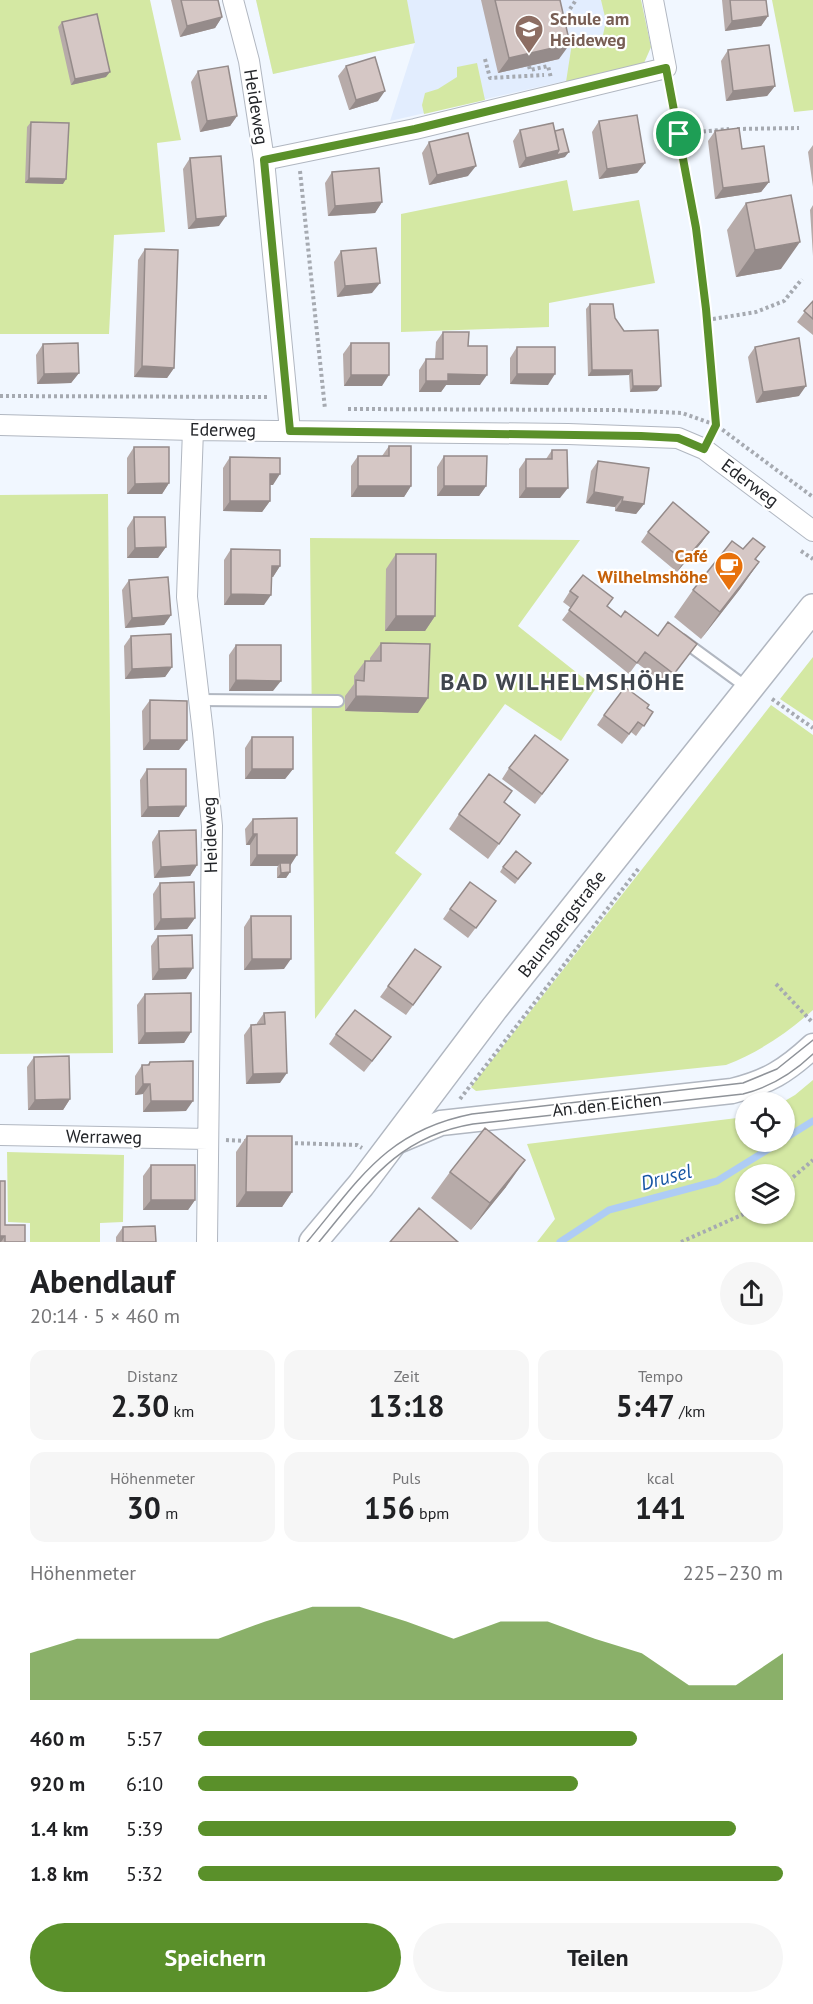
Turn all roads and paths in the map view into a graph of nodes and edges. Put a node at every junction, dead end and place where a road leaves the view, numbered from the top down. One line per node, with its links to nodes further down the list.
1 (233, 0): 13 (street, Heideweg)
2 (576, 0): 4 (path)
3 (653, 0): 8 (street)
4 (570, 9)
5 (485, 59): 9 (path)
6 (529, 66): 7 (path)
7 (546, 67)
8 (666, 68): 11 (path); 12 (street)
9 (550, 75)
10 (799, 128): 11 (path)
11 (679, 134): 15 (path)
12 (298, 153): 13 (street); 18 (path)
13 (264, 160): 17 (street, Heideweg)
14 (802, 279): 15 (path)
15 (707, 320): 22 (path)
16 (0, 396): 17 (path)
17 (287, 397): 21 (street, Heideweg)
18 (325, 409)
19 (0, 425): 20 (street, Ederweg)
20 (193, 430): 21 (street, Ederweg); 29 (street, Heideweg)
21 (290, 431): 22 (street, Ederweg)
22 (704, 449): 23 (street, Ederweg)
23 (813, 531)
24 (801, 551): 25 (path)
25 (813, 559)
26 (813, 608): 28 (main road, Baunsbergstraße)
27 (676, 635): 28 (lane)
28 (760, 694): 31 (path); 41 (main road, Baunsbergstraße)
29 (199, 700): 30 (lane); 38 (street, Heideweg)
30 (338, 701)
31 (813, 728)
32 (647, 859): 36 (path)
33 (777, 984): 34 (path)
34 (813, 1023)
35 (813, 1046): 36 (street, An den Eichen)
36 (441, 1124): 41 (street, An den Eichen)
37 (0, 1135): 38 (street, Werraweg)
38 (208, 1139): 39 (path); 45 (street, Heideweg)
39 (254, 1141)
40 (288, 1143): 41 (path)
41 (386, 1152): 46 (main road, Baunsbergstraße)
42 (813, 1160): 43 (path)
43 (795, 1176)
44 (735, 1218): 47 (path)
45 (207, 1242)
46 (313, 1242)
47 (681, 1242)

